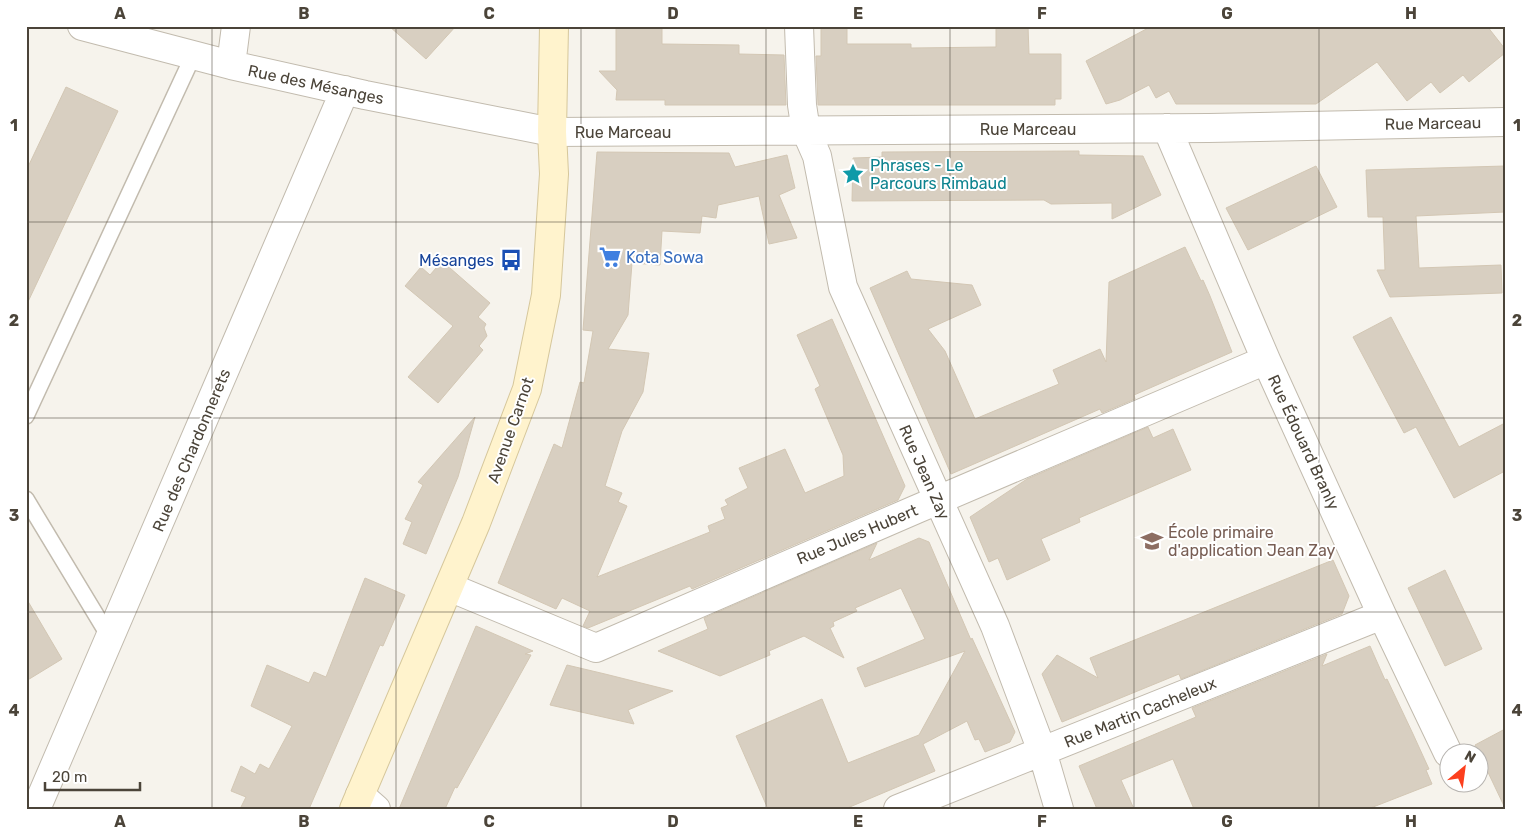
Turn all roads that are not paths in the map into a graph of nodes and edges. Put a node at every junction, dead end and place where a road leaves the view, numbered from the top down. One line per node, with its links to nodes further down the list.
1 (82, 26): 5 (street, Rue des Mésanges)
2 (236, 26): 6 (street)
3 (554, 26): 11 (main road, Avenue Carnot)
4 (799, 26): 10 (street, Rue Jean Zay)
5 (193, 56): 6 (street, Rue des Mésanges); 13 (lane)
6 (231, 66): 7 (street, Rue des Mésanges)
7 (345, 90): 11 (street, Rue des Mésanges); 18 (street, Rue des Chardonnerets)
8 (1505, 122): 9 (street, Rue Marceau)
9 (1167, 128): 10 (street, Rue Marceau); 12 (street, Rue Édouard Branly)
10 (806, 131): 11 (street, Rue Marceau); 15 (street, Rue Jean Zay)
11 (552, 132): 16 (main road, Avenue Carnot)
12 (1266, 360): 15 (street, Rue Jules Hubert); 17 (street, Rue Édouard Branly)
13 (26, 416)
14 (26, 499): 18 (lane)
15 (938, 500): 16 (street, Rue Jules Hubert); 20 (street, Rue Jean Zay)
16 (449, 587): 21 (main road, Avenue Carnot)
17 (1382, 615): 19 (street, Rue Édouard Branly); 20 (street, Rue Martin Cacheleux)
18 (110, 638): 22 (street, Rue des Chardonnerets)
19 (1443, 742)
20 (1042, 751): 23 (street, Rue Martin Cacheleux); 24 (street, Rue Jean Zay)
21 (363, 804)
22 (36, 809)
23 (898, 809)
24 (1059, 809)

